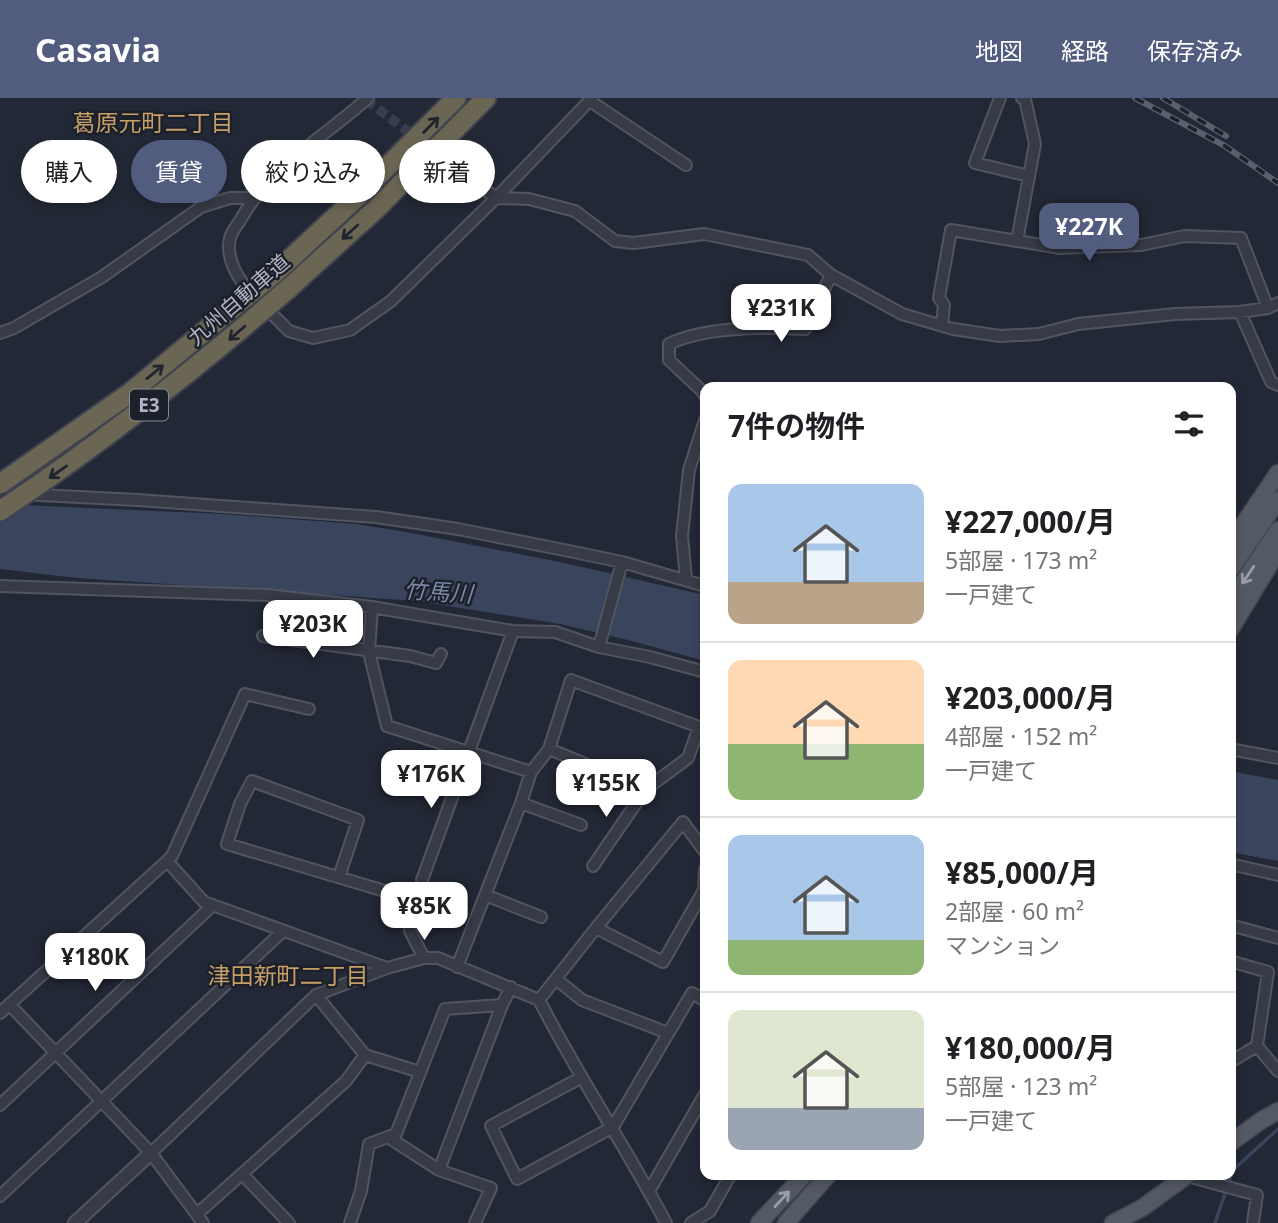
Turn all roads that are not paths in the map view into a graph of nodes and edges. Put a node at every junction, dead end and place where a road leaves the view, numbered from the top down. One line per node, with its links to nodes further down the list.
1 (456, 98): 24 (highway, 九州自動車道 / E3, one-way to 1, bridge)
2 (486, 98): 27 (highway, 九州自動車道 / E3, one-way to 27, bridge)
3 (1000, 98): 9 (street)
4 (1022, 98): 9 (street)
5 (366, 99): 7 (street)
6 (591, 99): 8 (street); 11 (street)
7 (315, 140)
8 (686, 165)
9 (1029, 176): 13 (street)
10 (241, 198): 18 (street)
11 (496, 198): 12 (street); 14 (street)
12 (249, 203)
13 (1017, 241): 15 (street); 17 (street)
14 (831, 275): 17 (street); 20 (street)
15 (1273, 305): 16 (street)
16 (1240, 312): 17 (street); 19 (street)
17 (942, 325)
18 (0, 332)
19 (1278, 385)
20 (700, 389)
21 (700, 436): 32 (street)
22 (1278, 464): 29 (street)
23 (1278, 473): 29 (main road)
24 (0, 484)
25 (0, 494): 31 (street)
26 (1278, 500): 29 (main road)
27 (0, 511)
28 (1278, 530): 30 (main road)
29 (1240, 538)
30 (1274, 552): 35 (main road, one-way to 35); 37 (main road)
31 (622, 562): 32 (street); 40 (street)
32 (687, 579): 33 (street)
33 (700, 584)
34 (0, 586): 36 (street)
35 (1236, 594)
36 (372, 607): 38 (street); 41 (street)
37 (1236, 620)
38 (513, 631): 40 (street); 49 (street)
39 (263, 636): 41 (street)
40 (599, 647): 43 (street)
41 (369, 652): 42 (street); 49 (street)
42 (441, 654)
43 (700, 671)
44 (309, 709): 56 (street)
45 (700, 721): 47 (street)
46 (700, 727): 52 (street)
47 (549, 749): 51 (street); 52 (street)
48 (1236, 750): 50 (street)
49 (469, 751): 51 (street); 61 (street)
50 (1278, 758)
51 (530, 772): 53 (street)
52 (646, 789): 58 (street)
53 (521, 803): 54 (street); 62 (street)
54 (581, 825)
55 (700, 845): 67 (street)
56 (167, 860): 64 (street); 79 (street)
57 (1236, 865): 59 (street)
58 (593, 866)
59 (1278, 875)
60 (339, 877): 60 (street); 70 (street)
61 (422, 880)
62 (485, 895): 65 (street); 72 (street)
63 (700, 897): 67 (street)
64 (212, 905): 68 (street); 84 (street)
65 (541, 917)
66 (1236, 927): 69 (street)
67 (596, 928): 74 (street)
68 (283, 932): 73 (street); 90 (street)
69 (1278, 939)
70 (424, 958): 72 (street); 73 (street)
71 (1236, 963): 83 (street)
72 (457, 967): 75 (street)
73 (387, 968): 76 (street)
74 (556, 979): 78 (street); 82 (street)
75 (511, 986): 78 (street); 80 (street)
76 (316, 995): 85 (street); 97 (street)
77 (700, 998): 82 (street)
78 (539, 1000): 89 (street)
79 (9, 1004): 81 (street); 84 (street)
80 (502, 1005): 88 (street); 98 (street)
81 (0, 1013)
82 (668, 1033): 94 (street)
83 (1257, 1046): 86 (street); 87 (street)
84 (55, 1053): 90 (street); 92 (street)
85 (365, 1055): 88 (street); 99 (street)
86 (1236, 1058)
87 (1278, 1071)
88 (420, 1072): 95 (street)
89 (582, 1077): 94 (street); 94 (street)
90 (100, 1102): 97 (street); 106 (street)
91 (700, 1103): 105 (street)
92 (0, 1105)
93 (1278, 1111): 96 (main road)
94 (612, 1126): 105 (street)
95 (388, 1137): 98 (street); 108 (street)
96 (1236, 1139)
97 (151, 1153): 107 (street); 109 (street)
98 (439, 1170): 111 (street)
99 (242, 1174): 107 (street); 110 (street)
100 (728, 1180): 113 (street)
101 (799, 1180): 114 (main road, one-way to 101)
102 (824, 1180): 115 (main road)
103 (1181, 1180): 116 (main road)
104 (1205, 1180): 117 (street)
105 (649, 1191): 112 (street)
106 (0, 1196)
107 (200, 1219)
108 (353, 1222)
109 (75, 1223)
110 (289, 1223)
111 (475, 1223)
112 (666, 1223)
113 (691, 1223)
114 (759, 1223)
115 (786, 1223)
116 (1113, 1223)
117 (1253, 1223)

